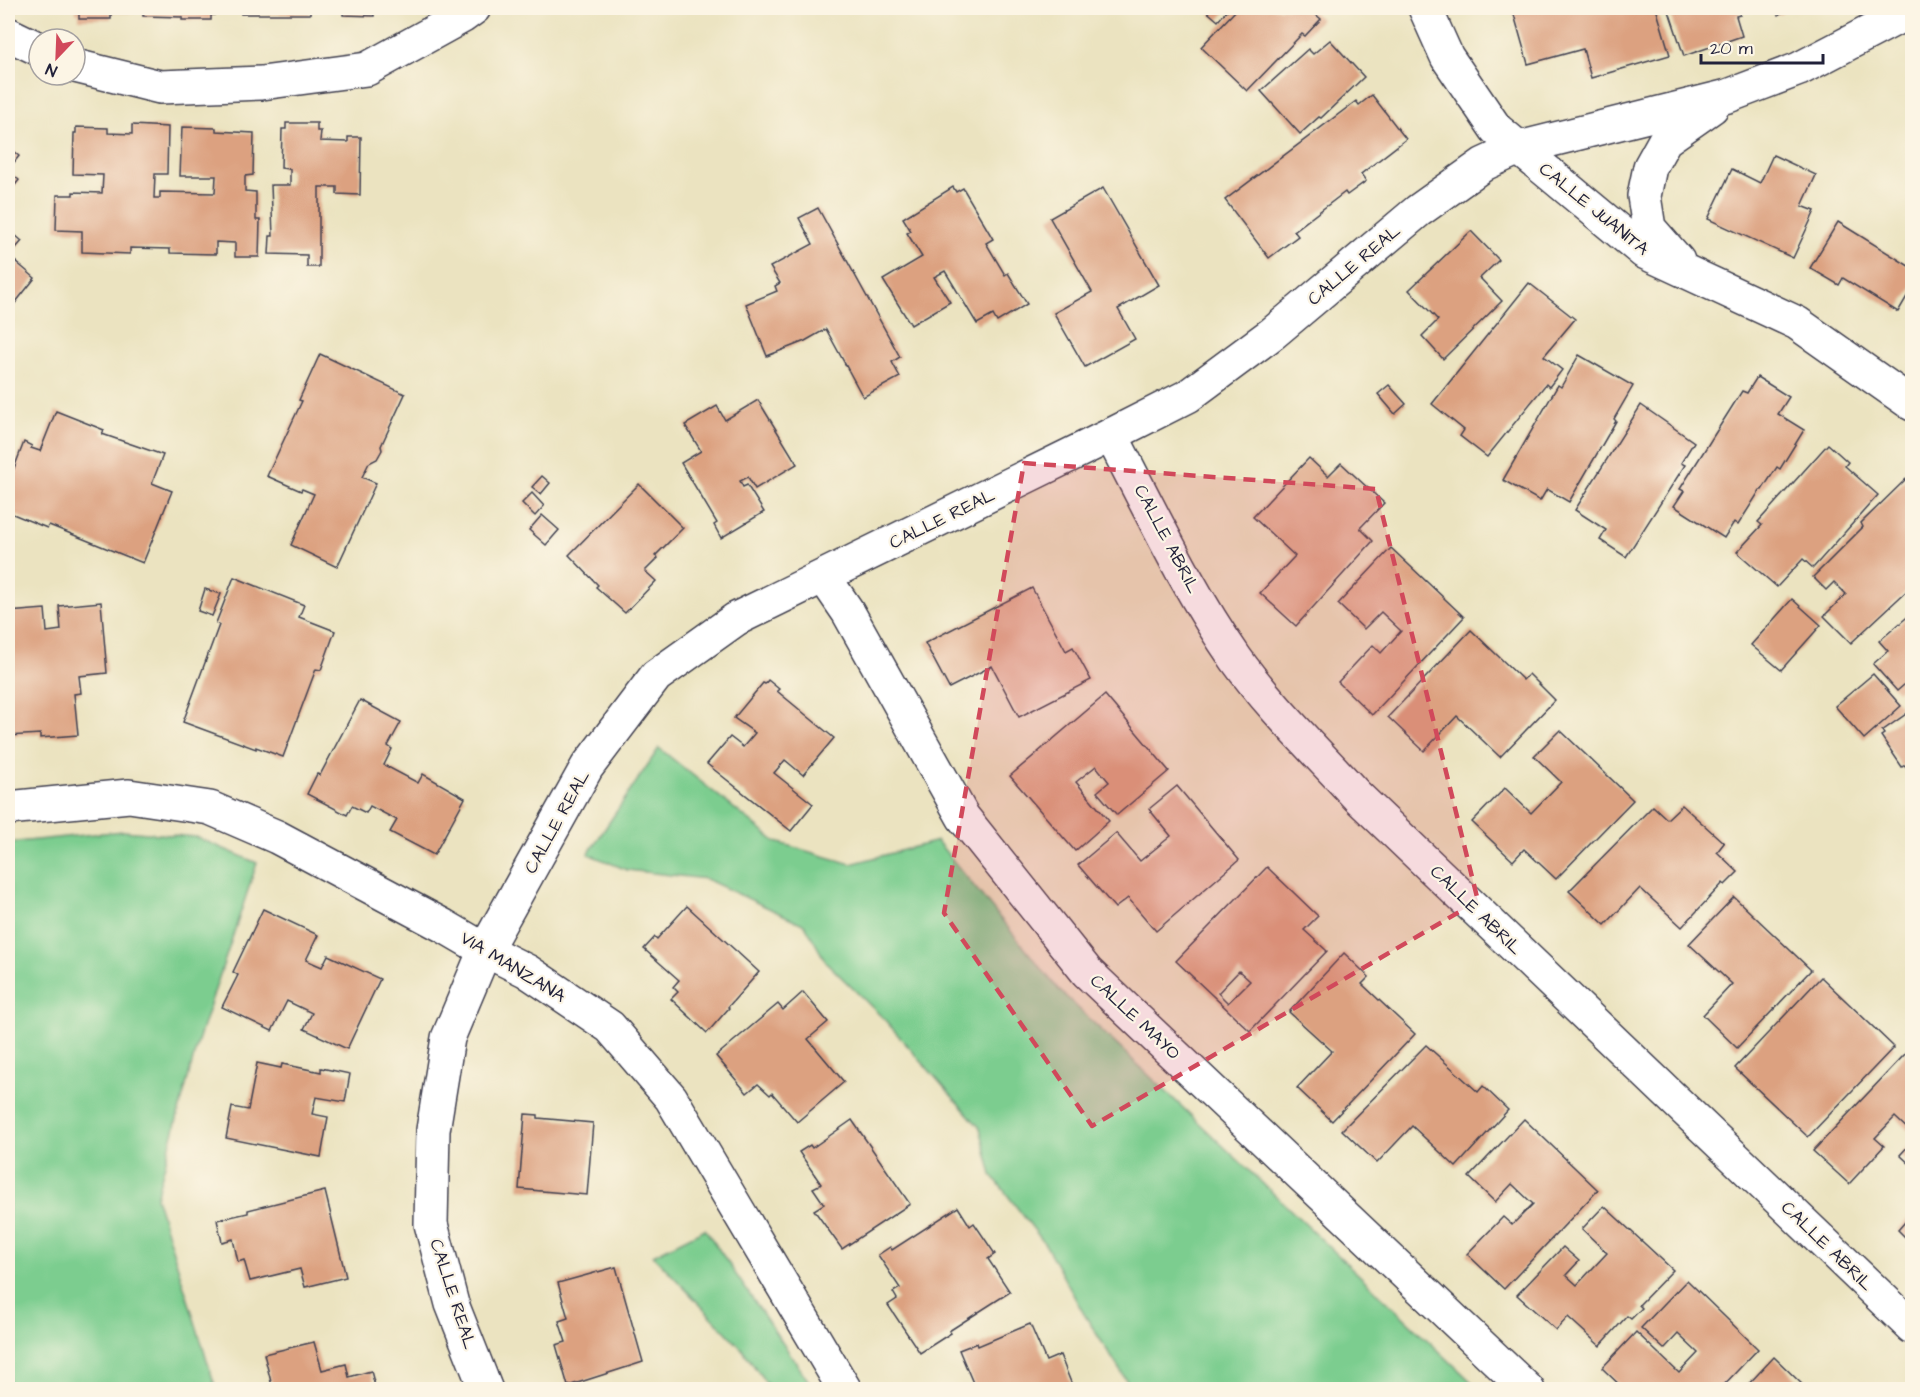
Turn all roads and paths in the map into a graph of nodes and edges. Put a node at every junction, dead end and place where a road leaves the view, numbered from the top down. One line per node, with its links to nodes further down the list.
1 (474, 8): 6 (street)
2 (1425, 8): 8 (street, CALLE JUANITA)
3 (1912, 10): 7 (street, CALLE REAL)
4 (8, 34): 5 (street)
5 (27, 43)
6 (87, 69)
7 (1728, 96): 8 (street, CALLE REAL); 9 (street)
8 (1519, 148): 9 (street, CALLE JUANITA); 11 (street, CALLE REAL)
9 (1686, 271): 10 (street, CALLE JUANITA)
10 (1912, 404)
11 (1112, 435): 12 (street, CALLE REAL); 15 (street, CALLE ABRIL)
12 (824, 577): 14 (street, CALLE REAL); 18 (street, CALLE MAYO)
13 (8, 808): 14 (street, VIA MANZANA)
14 (485, 950): 16 (street, CALLE REAL); 17 (street, VIA MANZANA)
15 (1912, 1327)
16 (486, 1389)
17 (845, 1389)
18 (1528, 1389)

